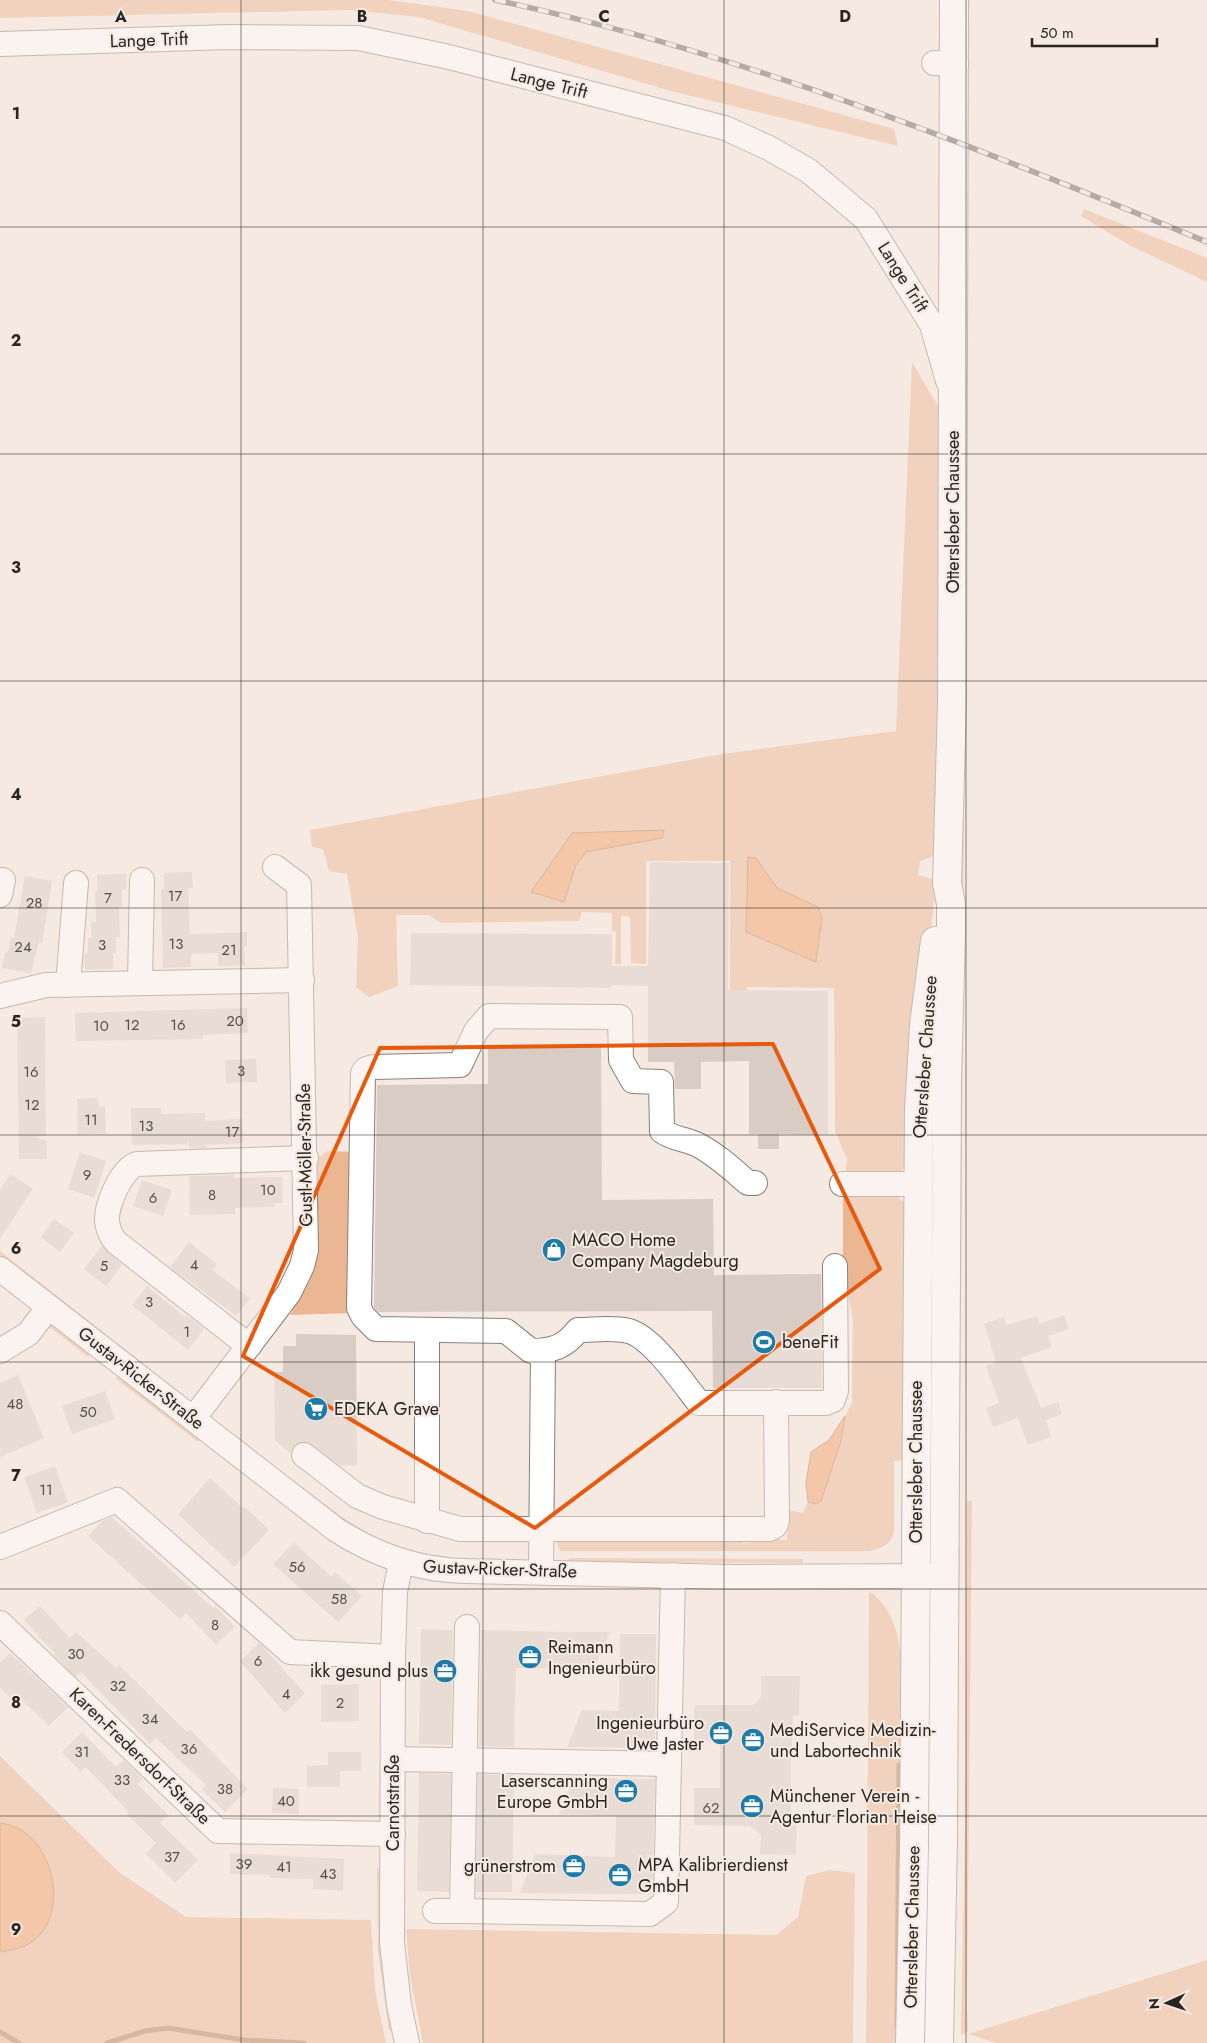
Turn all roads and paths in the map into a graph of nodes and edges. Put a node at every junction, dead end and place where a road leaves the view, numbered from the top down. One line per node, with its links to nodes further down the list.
1 (954, 0): 3 (main road, Ottersleber Chaussee)
2 (0, 44): 3 (street, Lange Trift)
3 (953, 400): 7 (main road, Ottersleber Chaussee)
4 (275, 867): 8 (street, Gustl-Möller-Straße)
5 (142, 880): 9 (street)
6 (76, 883): 10 (street)
7 (947, 883): 15 (main road, Ottersleber Chaussee); 33 (main road, Ottersleber Chaussee)
8 (302, 980): 9 (street); 12 (street, Gustl-Möller-Straße)
9 (140, 982): 10 (street)
10 (68, 985): 11 (street)
11 (0, 996)
12 (306, 1158): 20 (street, Gustl-Möller-Straße); 20 (street)
13 (755, 1183): 19 (street)
14 (842, 1184): 15 (street)
15 (918, 1184): 32 (main road, Ottersleber Chaussee)
16 (835, 1266): 23 (street)
17 (0, 1269): 18 (street, Gustav-Ricker-Straße)
18 (49, 1308): 21 (street); 24 (street, Gustav-Ricker-Straße)
19 (427, 1330): 22 (street); 26 (street)
20 (249, 1346): 24 (street, Gustl-Möller-Straße)
21 (0, 1351)
22 (543, 1351): 23 (street); 27 (street)
23 (776, 1402): 27 (street)
24 (193, 1419): 29 (street, Gustav-Ricker-Straße)
25 (304, 1455): 26 (street)
26 (427, 1521): 27 (street)
27 (542, 1529): 30 (street)
28 (0, 1547): 36 (street)
29 (401, 1562): 30 (street, Gustav-Ricker-Straße); 36 (street, Carnotstraße)
30 (541, 1572): 31 (street, Gustav-Ricker-Straße)
31 (673, 1575): 32 (street, Gustav-Ricker-Straße); 39 (street)
32 (916, 1576): 33 (street, Gustav-Ricker-Straße); 44 (main road, Ottersleber Chaussee)
33 (946, 1576): 45 (main road, Ottersleber Chaussee)
34 (0, 1623): 40 (street, Karen-Fredersdorf-Straße)
35 (466, 1627): 38 (street)
36 (393, 1656): 37 (street, Carnotstraße)
37 (393, 1759): 38 (street); 40 (street, Carnotstraße)
38 (463, 1760): 39 (street); 42 (street)
39 (669, 1764): 42 (street)
40 (393, 1834): 43 (street, Carnotstraße)
41 (435, 1911): 42 (street)
42 (462, 1911)
43 (407, 2043)
44 (910, 2043)
45 (939, 2043)

